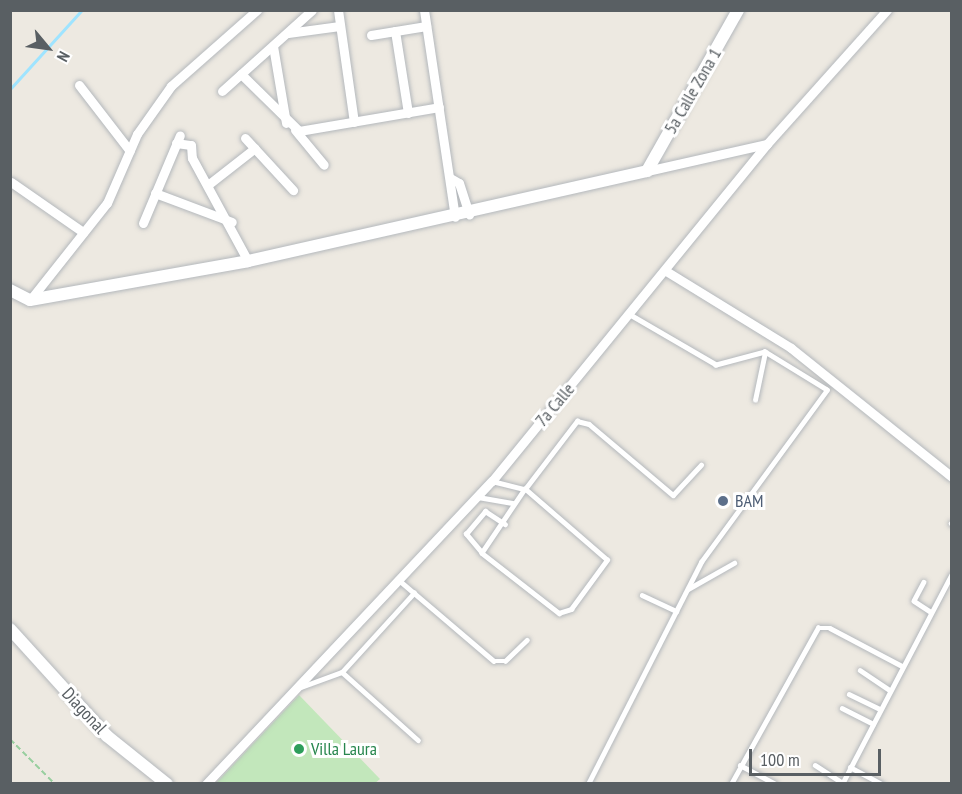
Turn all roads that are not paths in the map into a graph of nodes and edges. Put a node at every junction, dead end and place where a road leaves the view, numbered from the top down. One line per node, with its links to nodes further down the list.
1 (257, 10): 24 (street)
2 (312, 10): 10 (street)
3 (338, 10): 7 (street)
4 (424, 10): 8 (street)
5 (738, 10): 28 (street, 5a Calle Zona 1)
6 (887, 10): 22 (street, 7a Calle)
7 (340, 26): 10 (street); 18 (street)
8 (426, 26): 9 (street); 16 (street)
9 (395, 31): 11 (street); 17 (street)
10 (288, 33): 12 (street)
11 (371, 35)
12 (273, 46): 13 (street); 19 (street)
13 (241, 74): 15 (street); 19 (street)
14 (80, 85): 24 (street)
15 (222, 91)
16 (439, 107): 17 (street); 29 (street)
17 (408, 113): 18 (street)
18 (354, 122): 20 (street)
19 (286, 123): 20 (street)
20 (295, 130): 27 (street)
21 (245, 138): 23 (street)
22 (767, 144): 28 (street); 40 (street, 7a Calle)
23 (255, 148): 31 (street); 32 (street)
24 (130, 151): 38 (street)
25 (172, 153): 26 (street); 26 (street); 33 (street)
26 (192, 158): 31 (street)
27 (324, 165)
28 (647, 171): 34 (street)
29 (450, 178): 34 (street); 35 (street)
30 (11, 182): 38 (street)
31 (209, 184): 36 (street)
32 (292, 190)
33 (155, 194): 36 (street); 37 (street)
34 (469, 214): 35 (street)
35 (455, 217): 39 (street)
36 (232, 222): 39 (street)
37 (143, 223)
38 (82, 232): 42 (street)
39 (248, 261): 42 (street)
40 (666, 271): 43 (street, 7a Calle); 47 (street)
41 (10, 290): 42 (street)
42 (30, 300)
43 (630, 315): 44 (lane); 48 (street, 7a Calle)
44 (765, 352): 45 (lane); 58 (lane)
45 (755, 400)
46 (701, 465): 49 (lane)
47 (951, 477)
48 (492, 481): 49 (lane); 50 (street, 7a Calle)
49 (525, 489): 51 (lane); 53 (lane)
50 (478, 497): 51 (lane); 56 (street, 7a Calle)
51 (513, 503): 52 (lane)
52 (505, 524): 53 (lane); 53 (lane)
53 (482, 553)
54 (734, 563): 58 (lane)
55 (951, 574): 62 (lane)
56 (400, 580): 59 (lane); 68 (street, 7a Calle)
57 (924, 582): 62 (lane)
58 (688, 589): 61 (lane)
59 (414, 593): 64 (lane); 67 (lane)
60 (642, 595): 61 (lane)
61 (676, 611): 80 (lane)
62 (931, 612): 65 (lane)
63 (10, 629): 78 (street, Diagonal)
64 (527, 640)
65 (902, 666): 69 (lane); 75 (lane)
66 (860, 670): 69 (lane)
67 (342, 672): 68 (lane); 74 (lane)
68 (296, 689): 79 (street, 7a Calle)
69 (890, 690): 72 (lane)
70 (849, 694): 72 (lane)
71 (842, 708): 73 (lane)
72 (880, 709): 73 (lane)
73 (873, 724): 77 (lane)
74 (418, 740)
75 (740, 765): 81 (lane); 82 (lane)
76 (815, 765): 83 (lane)
77 (850, 767): 83 (lane); 84 (lane)
78 (167, 783)
79 (206, 783)
80 (588, 783)
81 (730, 783)
82 (775, 783)
83 (843, 783)
84 (882, 783)

